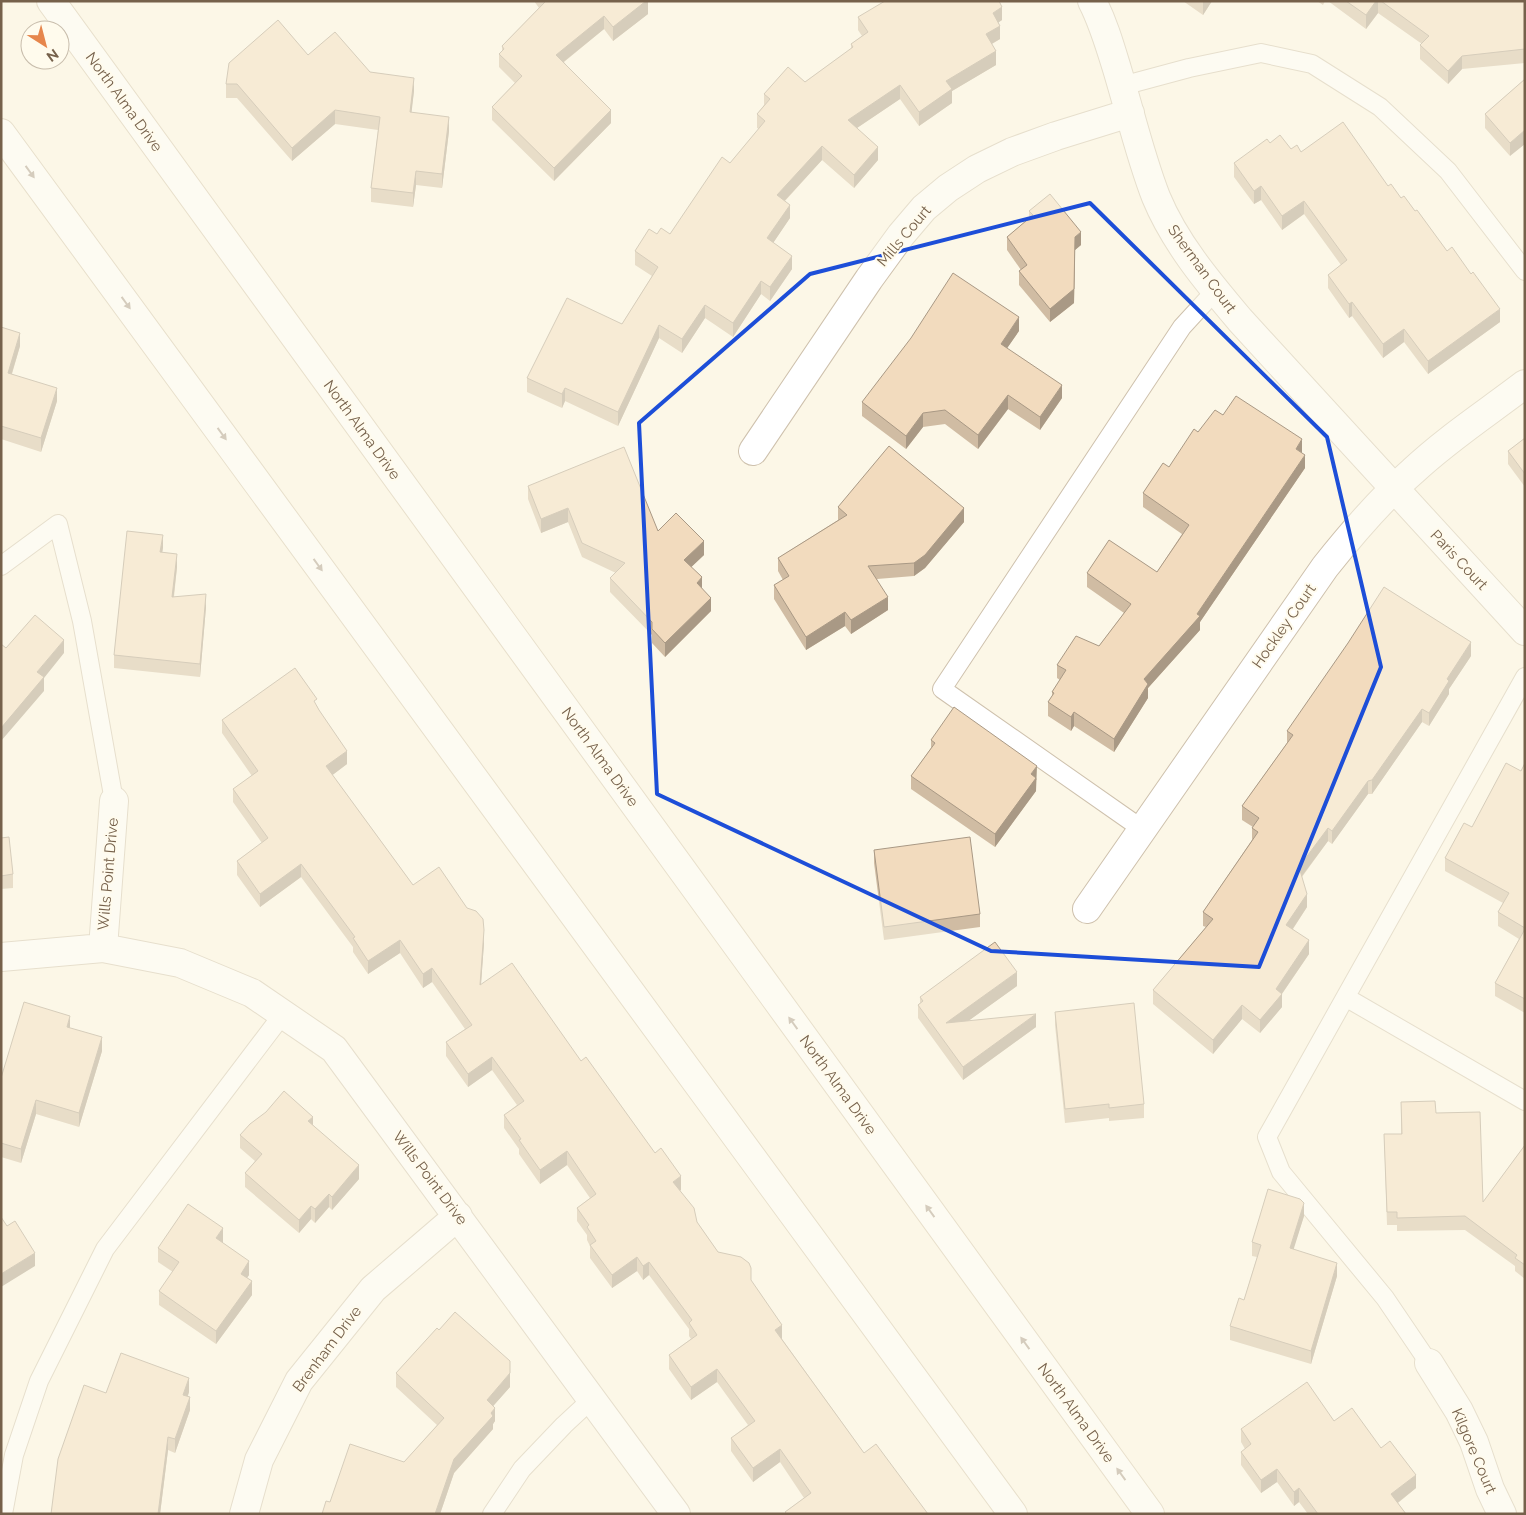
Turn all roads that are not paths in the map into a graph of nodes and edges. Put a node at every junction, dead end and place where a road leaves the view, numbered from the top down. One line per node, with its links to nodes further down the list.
1 (51, 1): 31 (street, North Alma Drive, one-way to 1)
2 (1092, 1): 3 (street, Sherman Court)
3 (1122, 86): 4 (street, Sherman Court); 6 (lane)
4 (1130, 113): 7 (street, Sherman Court); 9 (street, Mills Court)
5 (1, 133): 30 (street, one-way to 30)
6 (1525, 271)
7 (1215, 290): 10 (street, Sherman Court); 15 (lane)
8 (1525, 384): 10 (street, Hockley Court)
9 (753, 451)
10 (1394, 490): 12 (street, Paris Court); 15 (street, Hockley Court)
11 (1, 566): 14 (lane)
12 (1525, 631)
13 (1525, 677): 19 (lane)
14 (114, 801): 17 (street, Wills Point Drive)
15 (1142, 829): 16 (street, Hockley Court)
16 (1087, 909)
17 (102, 948): 18 (street, Wills Point Drive); 20 (street, Wills Point Drive)
18 (1, 957)
19 (1346, 998): 21 (lane); 23 (lane)
20 (283, 1014): 22 (street, Wills Point Drive); 25 (lane)
21 (1525, 1102)
22 (458, 1216): 24 (street, Wills Point Drive); 27 (street, Brenham Drive)
23 (1429, 1363): 32 (street, Kilgore Court)
24 (592, 1399): 28 (lane); 29 (street, Wills Point Drive)
25 (8, 1453): 26 (lane)
26 (3, 1514)
27 (244, 1514)
28 (492, 1514)
29 (676, 1514)
30 (1013, 1514)
31 (1150, 1514)
32 (1502, 1514)

